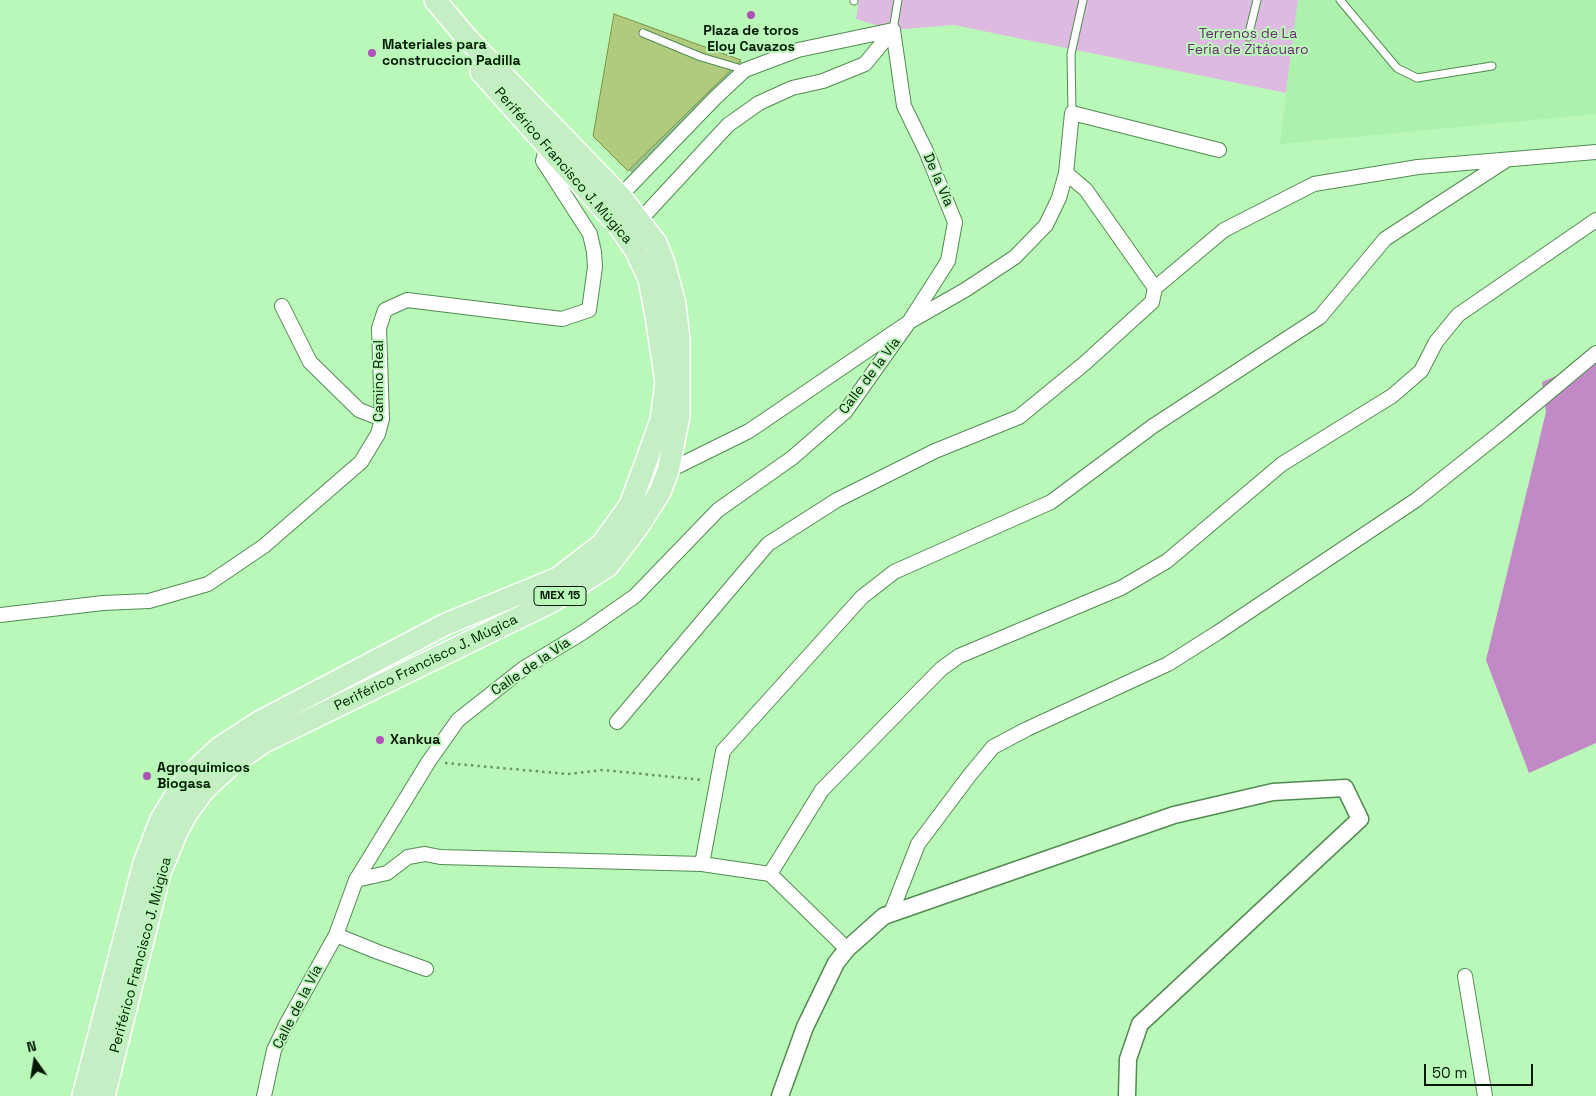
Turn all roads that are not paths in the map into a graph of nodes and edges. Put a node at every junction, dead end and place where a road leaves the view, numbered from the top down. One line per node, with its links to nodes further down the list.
1 (418, 0): 13 (main road, Periférico Francisco J. Múgica / MEX 15)
2 (435, 0): 18 (main road, Periférico Francisco J. Múgica / MEX 15)
3 (898, 0): 7 (lane)
4 (1083, 0): 12 (lane)
5 (1258, 0): 9 (lane)
6 (1340, 0): 10 (lane)
7 (893, 30): 11 (street); 19 (street); 23 (street, De la Vía)
8 (643, 33): 11 (lane)
9 (1248, 36)
10 (1492, 66)
11 (745, 70): 18 (street)
12 (1072, 113): 14 (street); 17 (street)
13 (547, 145): 25 (street, Camino Real); 37 (main road, Periférico Francisco J. Múgica / MEX 15)
14 (1219, 150)
15 (1596, 152): 16 (street)
16 (1505, 161): 21 (street); 29 (street)
17 (1066, 173): 21 (street); 23 (street)
18 (621, 197): 19 (main road, Periférico Francisco J. Múgica / MEX 15)
19 (640, 220): 26 (main road, Periférico Francisco J. Múgica / MEX 15)
20 (1596, 220): 30 (street)
21 (1155, 288): 28 (street)
22 (282, 306): 25 (street)
23 (909, 322): 26 (street); 31 (street, Calle de la Vía)
24 (1596, 353): 32 (street)
25 (382, 419): 27 (street, Camino Real)
26 (668, 471): 38 (main road, Periférico Francisco J. Múgica / MEX 15)
27 (0, 615)
28 (618, 722)
29 (702, 864): 30 (street); 31 (street)
30 (770, 874): 34 (street)
31 (356, 880): 33 (street, Calle de la Vía)
32 (890, 913): 34 (street); 41 (street)
33 (336, 935): 35 (street); 39 (street, Calle de la Vía)
34 (847, 949): 40 (street)
35 (426, 969)
36 (1465, 976): 42 (street)
37 (84, 1096)
38 (104, 1096)
39 (264, 1096)
40 (780, 1096)
41 (1127, 1096)
42 (1485, 1096)

